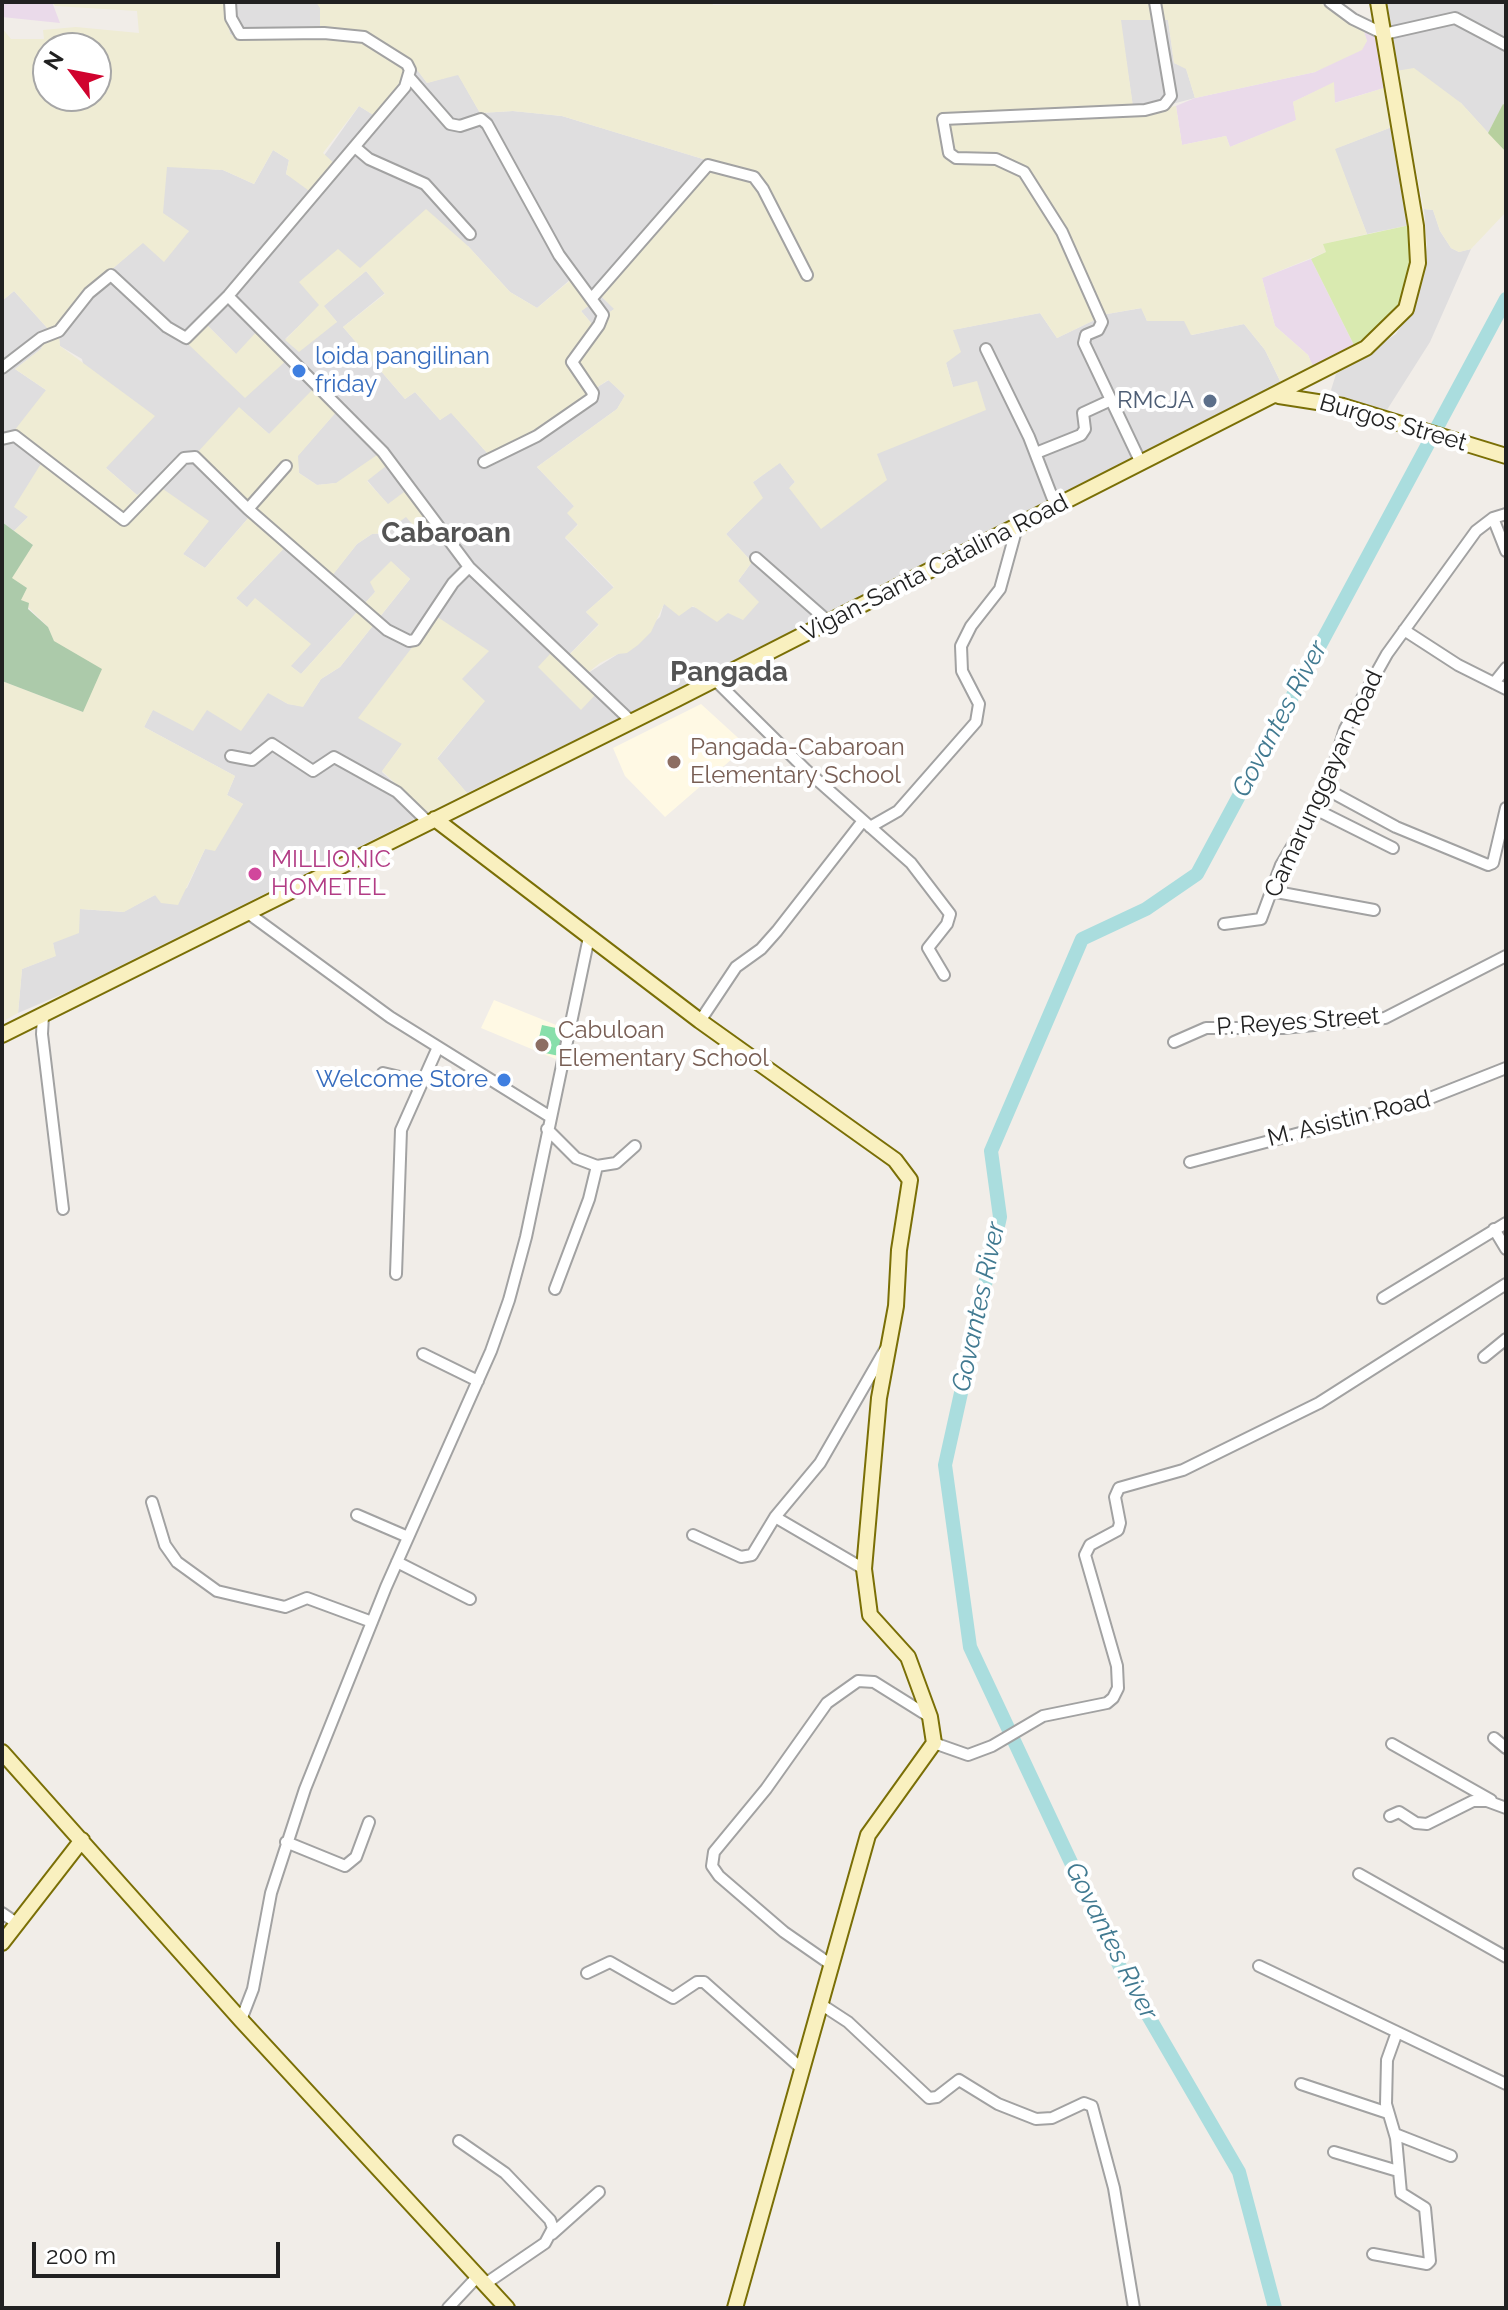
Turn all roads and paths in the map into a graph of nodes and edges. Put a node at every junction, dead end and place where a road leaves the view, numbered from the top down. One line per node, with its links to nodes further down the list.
1 (230, 2): 7 (street)
2 (1155, 2): 17 (street)
3 (1330, 2): 5 (street)
4 (1378, 2): 5 (street, Vigan-Santa Catalina Road)
5 (1384, 34): 6 (street); 15 (street, Vigan-Santa Catalina Road)
6 (1506, 45)
7 (409, 77): 8 (street); 12 (street)
8 (356, 148): 9 (street); 11 (street)
9 (470, 234)
10 (807, 275): 12 (street)
11 (228, 296): 14 (street); 32 (street)
12 (592, 298): 22 (street)
13 (986, 349): 20 (street)
14 (2, 368)
15 (1328, 370): 16 (street, Vigan-Santa Catalina Road); 18 (street)
16 (1279, 396): 18 (street, Burgos Street); 23 (street, Vigan-Santa Catalina Road)
17 (1109, 401): 20 (street); 23 (street)
18 (1327, 402): 21 (street, Burgos Street)
19 (2, 439): 26 (street)
20 (1036, 453): 25 (street)
21 (1506, 456)
22 (484, 462)
23 (1141, 463): 25 (street, Vigan-Santa Catalina Road)
24 (286, 466): 26 (street)
25 (1056, 507): 29 (street, Vigan-Santa Catalina Road)
26 (248, 509): 32 (street)
27 (1506, 514): 28 (street, Camarunggayan Road)
28 (1493, 518): 30 (street); 34 (street, Camarunggayan Road)
29 (1017, 527): 33 (street, Vigan-Santa Catalina Road); 45 (street)
30 (1506, 551)
31 (756, 558): 33 (street)
32 (469, 567): 39 (street)
33 (830, 623): 36 (street, Vigan-Santa Catalina Road)
34 (1404, 630): 37 (street); 41 (street, Camarunggayan Road)
35 (1506, 668): 37 (street)
36 (715, 680): 39 (street, Vigan-Santa Catalina Road); 45 (street)
37 (1494, 683): 38 (street)
38 (1506, 689)
39 (632, 722): 44 (street, Vigan-Santa Catalina Road)
40 (231, 756): 44 (street)
41 (1326, 789): 42 (street); 43 (street, Camarunggayan Road)
42 (1506, 808)
43 (1315, 809): 46 (street); 47 (street, Camarunggayan Road)
44 (432, 821): 49 (street, Vigan-Santa Catalina Road); 51 (street)
45 (866, 824): 53 (street); 55 (street)
46 (1393, 848)
47 (1271, 891): 48 (street); 50 (street, Camarunggayan Road)
48 (1374, 910)
49 (248, 913): 54 (street, Vigan-Santa Catalina Road); 58 (street)
50 (1224, 924)
51 (589, 937): 55 (street); 62 (street)
52 (1506, 956): 57 (street, P. Reyes Street)
53 (944, 975)
54 (43, 1015): 56 (street, Vigan-Santa Catalina Road); 67 (street)
55 (700, 1021): 76 (street)
56 (2, 1035)
57 (1174, 1042)
58 (438, 1047): 61 (street); 62 (street)
59 (1506, 1068): 65 (street, M. Asistin Road)
60 (383, 1073): 61 (street)
61 (421, 1082): 71 (street)
62 (549, 1116): 63 (street)
63 (547, 1129): 66 (street); 79 (street)
64 (635, 1146): 66 (street)
65 (1190, 1162)
66 (597, 1166): 73 (street)
67 (63, 1209)
68 (1506, 1223): 69 (street)
69 (1494, 1229): 70 (street); 74 (street)
70 (1506, 1249)
71 (396, 1274)
72 (1506, 1284): 91 (street)
73 (555, 1289)
74 (1383, 1298)
75 (1506, 1339): 78 (street)
76 (888, 1344): 82 (street); 86 (street)
77 (423, 1354): 79 (street)
78 (1484, 1357)
79 (478, 1381): 84 (street)
80 (152, 1502): 88 (street)
81 (357, 1515): 84 (street)
82 (775, 1517): 83 (street); 86 (street)
83 (693, 1535)
84 (408, 1537): 85 (street)
85 (397, 1562): 87 (street); 88 (street)
86 (864, 1569): 89 (street)
87 (470, 1599)
88 (372, 1622): 99 (street)
89 (930, 1717): 91 (street); 105 (street)
90 (1494, 1738): 93 (street)
91 (934, 1743): 105 (street)
92 (1392, 1744): 95 (street)
93 (1506, 1748)
94 (2, 1752): 98 (street)
95 (1501, 1806): 96 (street)
96 (1390, 1816)
97 (369, 1822): 99 (street)
98 (82, 1840): 102 (street); 109 (street)
99 (286, 1842): 109 (street)
100 (1359, 1874): 104 (street)
101 (2, 1913): 102 (street)
102 (18, 1924): 103 (street)
103 (2, 1943)
104 (1506, 1957)
105 (833, 1966): 108 (street)
106 (1259, 1966): 110 (street)
107 (587, 1973): 111 (street)
108 (822, 2005): 111 (street); 127 (street)
109 (241, 2020): 123 (street)
110 (1397, 2032): 113 (street); 114 (street)
111 (802, 2069): 126 (street)
112 (1301, 2084): 114 (street)
113 (1506, 2084)
114 (1388, 2113): 115 (street)
115 (1395, 2134): 118 (street); 119 (street)
116 (459, 2141): 121 (street)
117 (1334, 2152): 119 (street)
118 (1451, 2156)
119 (1398, 2171): 122 (street)
120 (599, 2192): 121 (street)
121 (552, 2234): 123 (street)
122 (1373, 2254)
123 (481, 2280): 124 (street); 125 (street)
124 (448, 2308)
125 (507, 2308)
126 (735, 2308)
127 (1134, 2308)

